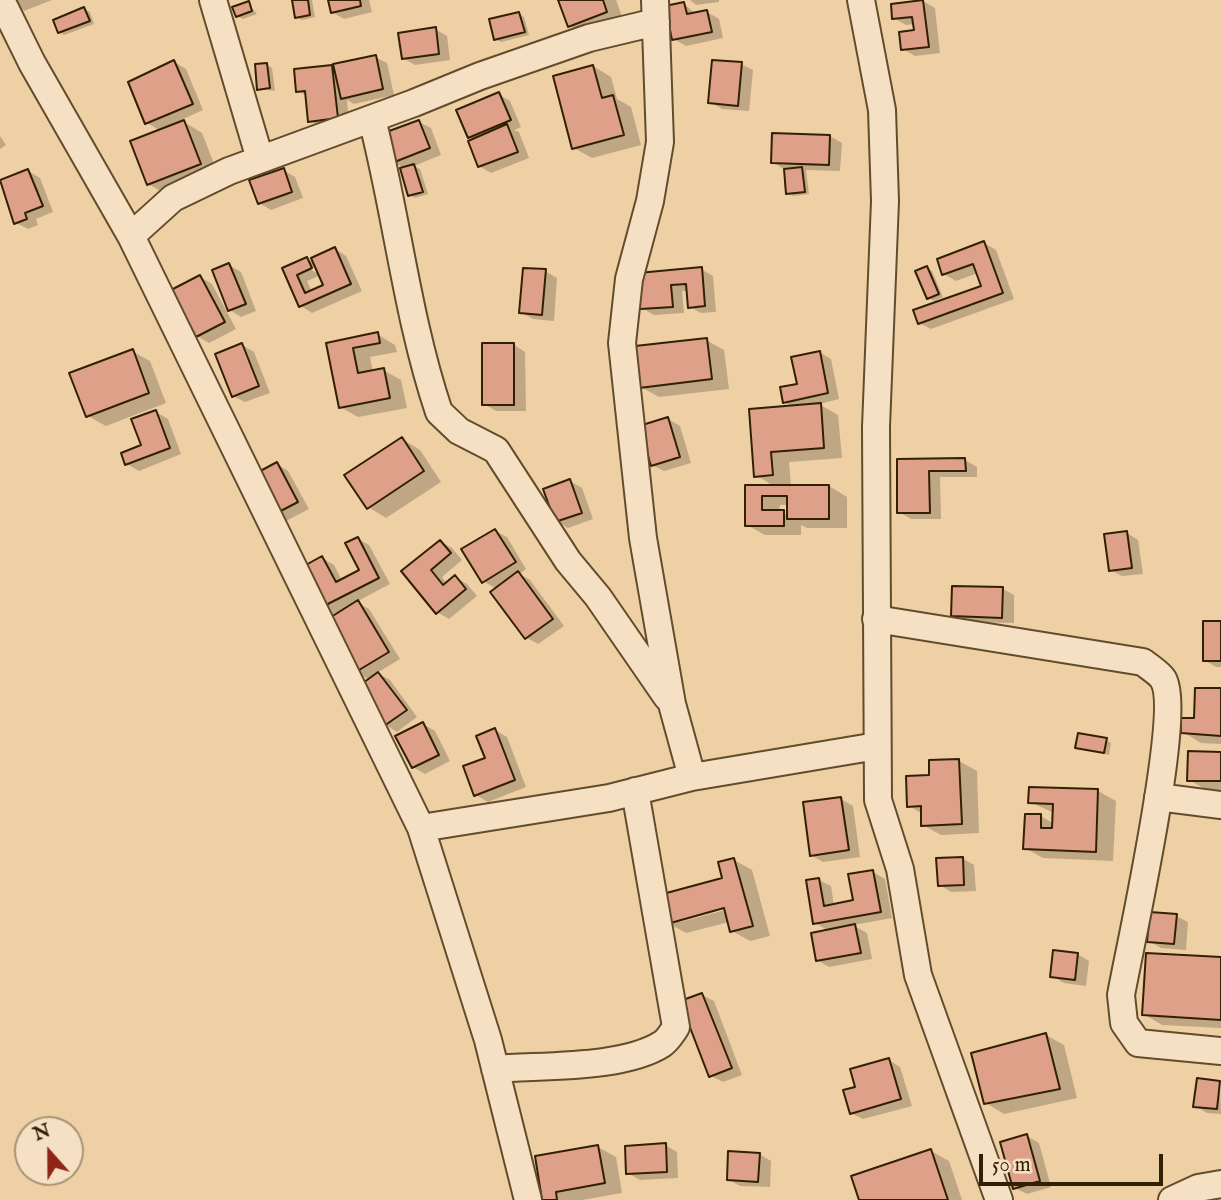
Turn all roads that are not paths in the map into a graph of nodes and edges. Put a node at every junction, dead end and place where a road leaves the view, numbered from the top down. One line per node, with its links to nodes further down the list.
1 (1, 0): 7 (street)
2 (213, 0): 6 (street)
3 (861, 0): 8 (street)
4 (656, 11): 5 (street); 9 (street)
5 (372, 119): 6 (street); 9 (street)
6 (261, 159): 7 (street)
7 (131, 236): 15 (street)
8 (876, 619): 10 (street); 13 (street)
9 (671, 704): 11 (street)
10 (877, 746): 11 (street); 20 (street)
11 (692, 777): 12 (street)
12 (635, 791): 15 (street); 17 (street)
13 (1158, 797): 14 (street); 16 (street)
14 (1221, 805)
15 (421, 828): 17 (street)
16 (1221, 1051)
17 (495, 1069): 19 (street)
18 (1221, 1184): 21 (street)
19 (528, 1200)
20 (999, 1200)
21 (1171, 1200)

